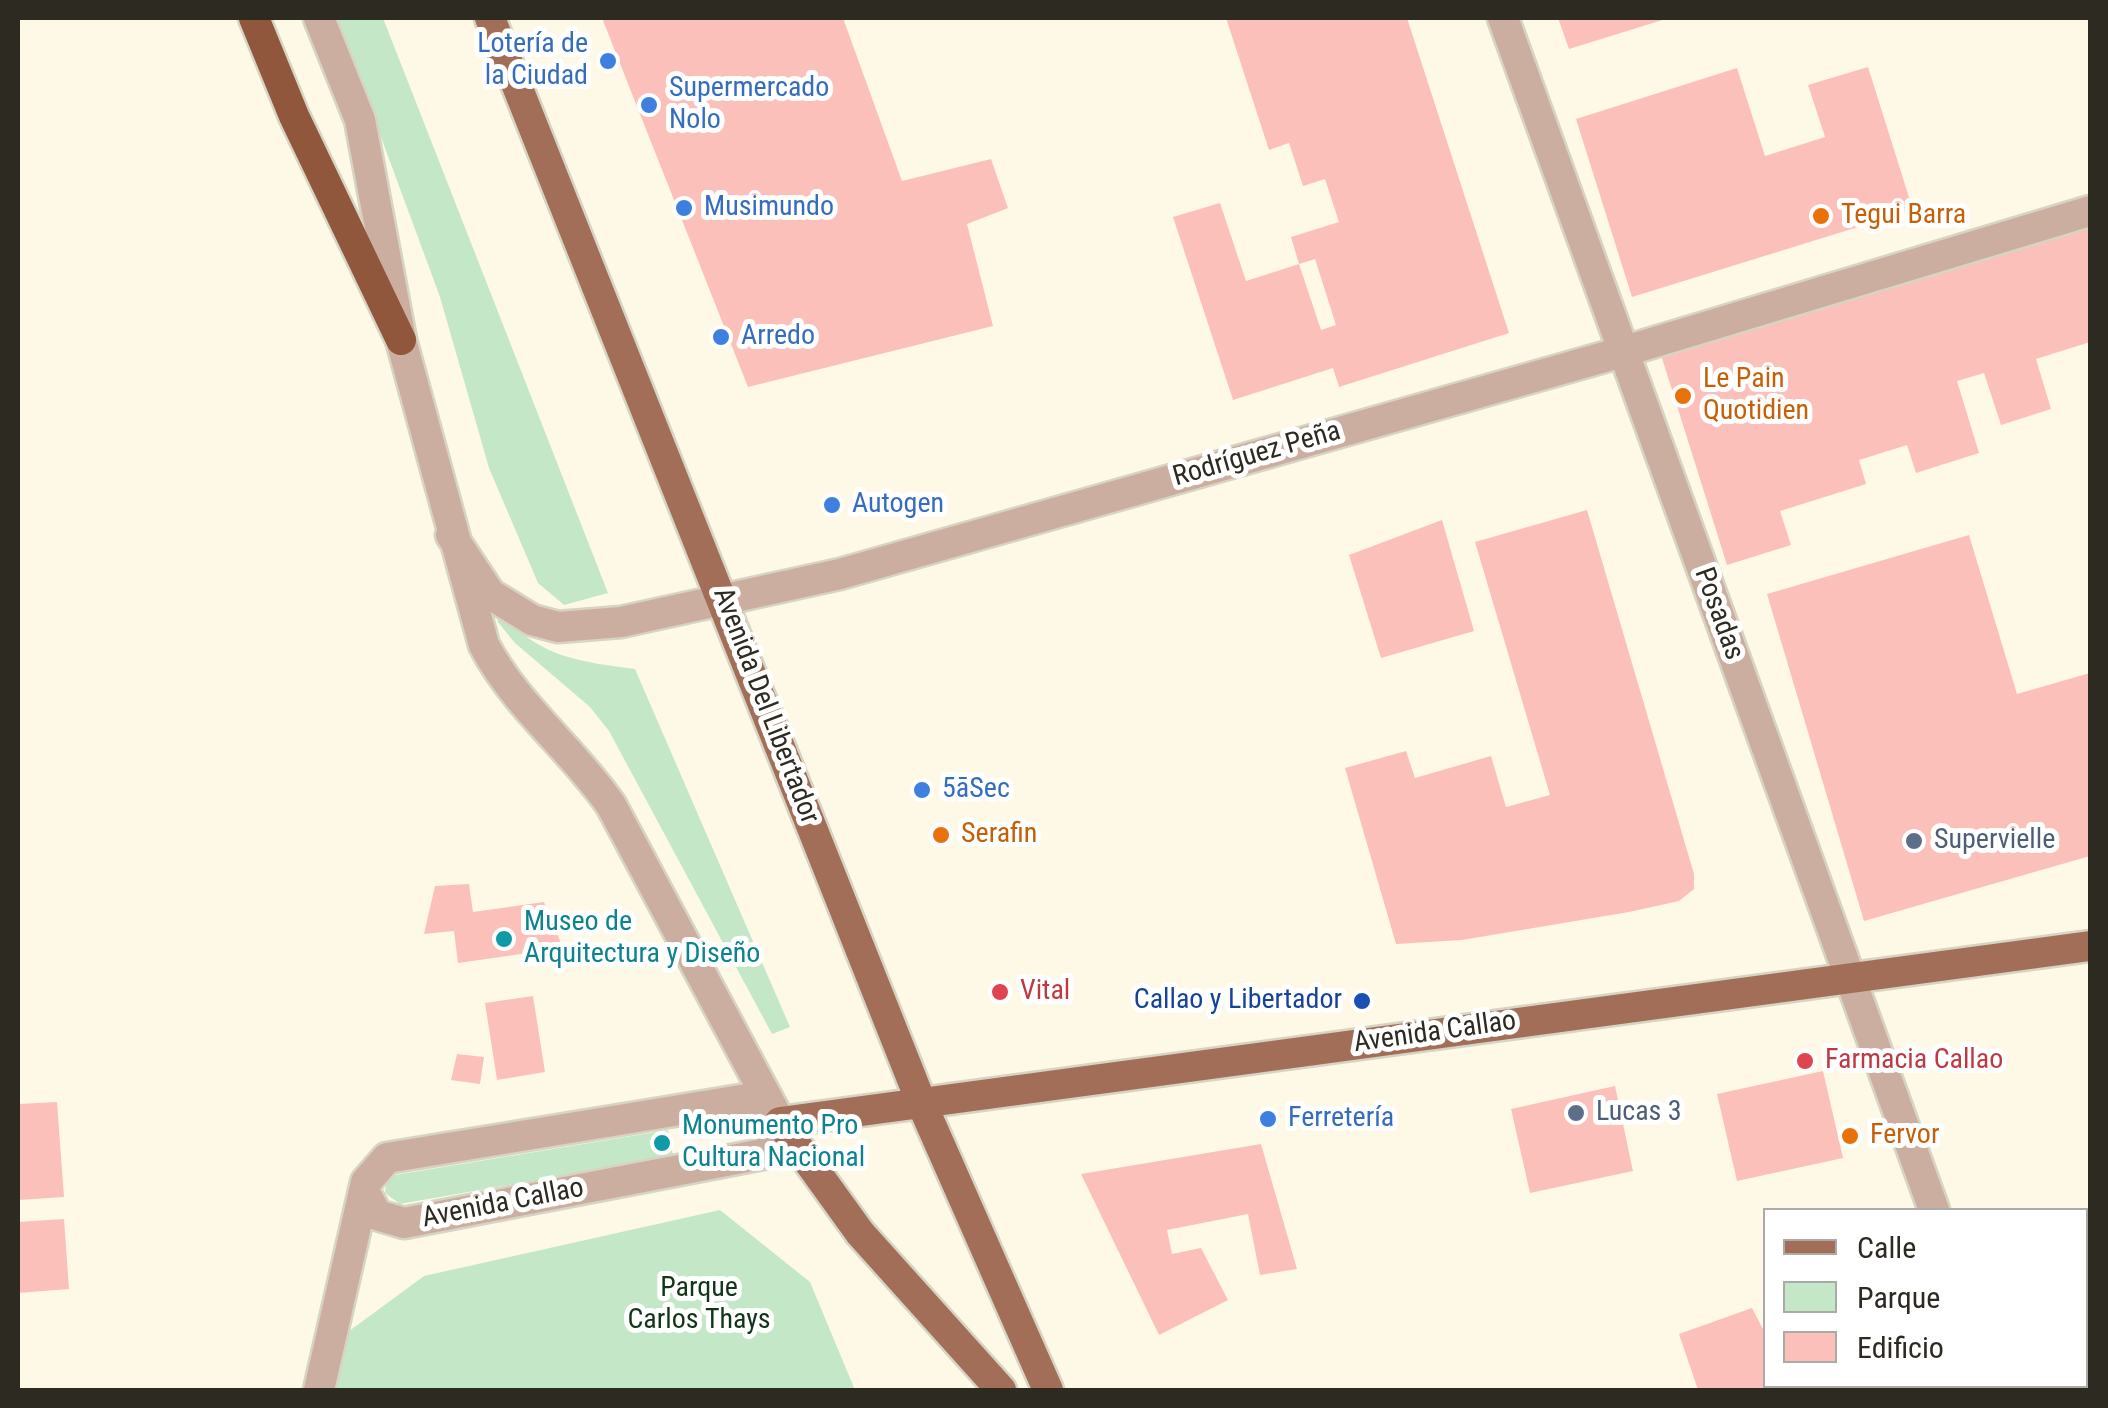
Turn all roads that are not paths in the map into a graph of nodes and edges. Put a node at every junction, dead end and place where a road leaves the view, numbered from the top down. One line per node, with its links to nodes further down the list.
1 (254, 18): 6 (highway)
2 (319, 18): 6 (street)
3 (490, 18): 9 (main road, Avenida Del Libertador)
4 (1503, 18): 7 (street, Posadas)
5 (2090, 210): 7 (street, Rodríguez Peña)
6 (401, 340): 8 (street)
7 (1622, 352): 9 (street, Rodríguez Peña); 11 (street, Posadas)
8 (451, 535): 9 (street, Rodríguez Peña); 13 (street)
9 (724, 600): 12 (main road, Avenida Del Libertador)
10 (2090, 946): 11 (main road, Avenida Callao)
11 (1850, 976): 12 (main road, Avenida Callao); 15 (street, Posadas)
12 (921, 1102): 13 (main road, Avenida Callao); 20 (main road, Avenida Del Libertador)
13 (780, 1122): 14 (street); 16 (street, Avenida Callao); 19 (main road)
14 (366, 1193): 16 (street, Avenida Callao); 17 (street)
15 (1933, 1208)
16 (404, 1223): 17 (street)
17 (341, 1288): 18 (street)
18 (319, 1390)
19 (1002, 1390)
20 (1048, 1390)

